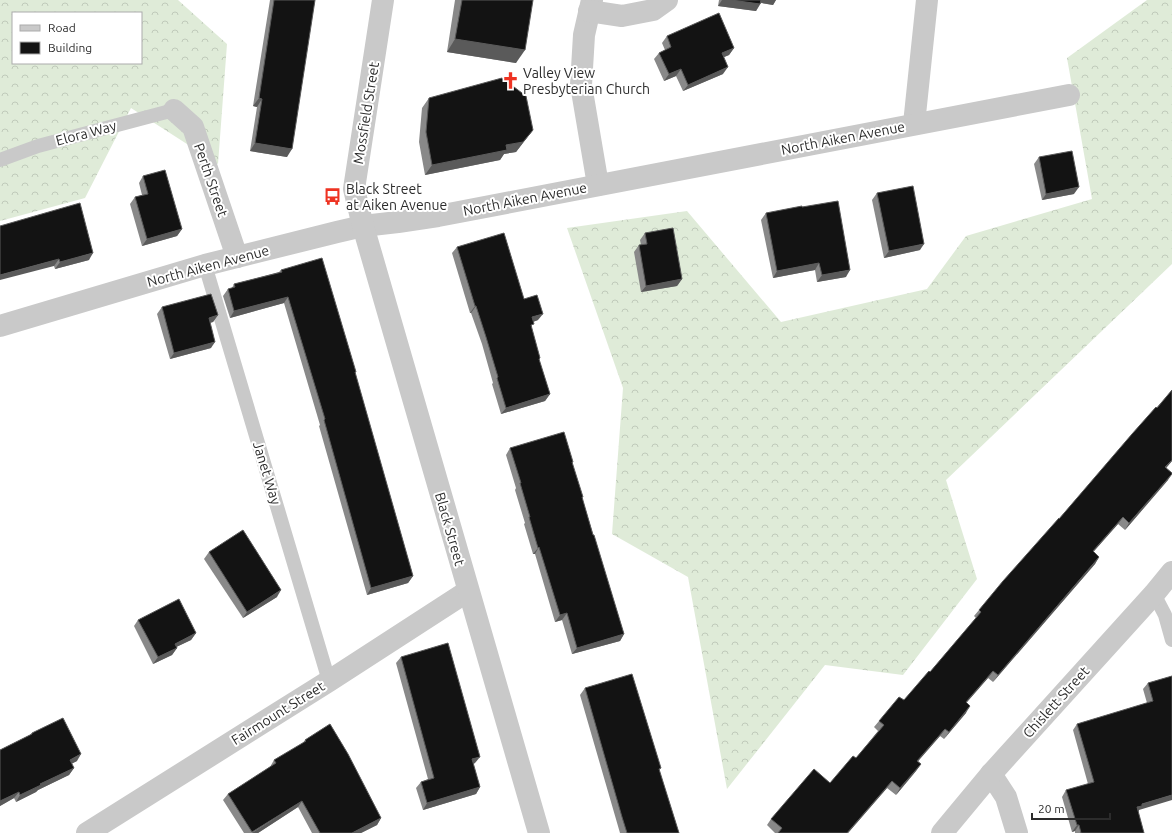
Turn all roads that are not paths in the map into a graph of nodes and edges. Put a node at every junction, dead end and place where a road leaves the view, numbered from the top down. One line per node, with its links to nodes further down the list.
1 (383, 0): 10 (street, Mossfield Street)
2 (666, 0): 4 (street)
3 (927, 0): 7 (street, North Aiken Avenue)
4 (590, 6): 9 (street)
5 (1069, 95): 7 (street, North Aiken Avenue)
6 (174, 110): 8 (lane, Elora Way); 11 (street, Perth Street)
7 (914, 124): 9 (street, North Aiken Avenue)
8 (0, 160)
9 (598, 184): 10 (street, North Aiken Avenue)
10 (362, 226): 11 (street, North Aiken Avenue); 15 (street, Black Street)
11 (237, 257): 12 (street, North Aiken Avenue)
12 (205, 266): 13 (street, North Aiken Avenue); 18 (lane, Janet Way)
13 (0, 326)
14 (1172, 572): 16 (street, Chislett Street)
15 (468, 590): 18 (street, Fairmount Street); 21 (street, Black Street)
16 (1154, 594): 17 (lane); 19 (street, Chislett Street)
17 (1172, 640)
18 (329, 681): 20 (street, Fairmount Street)
19 (991, 774): 22 (street, Chislett Street); 23 (street)
20 (87, 833)
21 (538, 833)
22 (942, 833)
23 (1017, 833)

